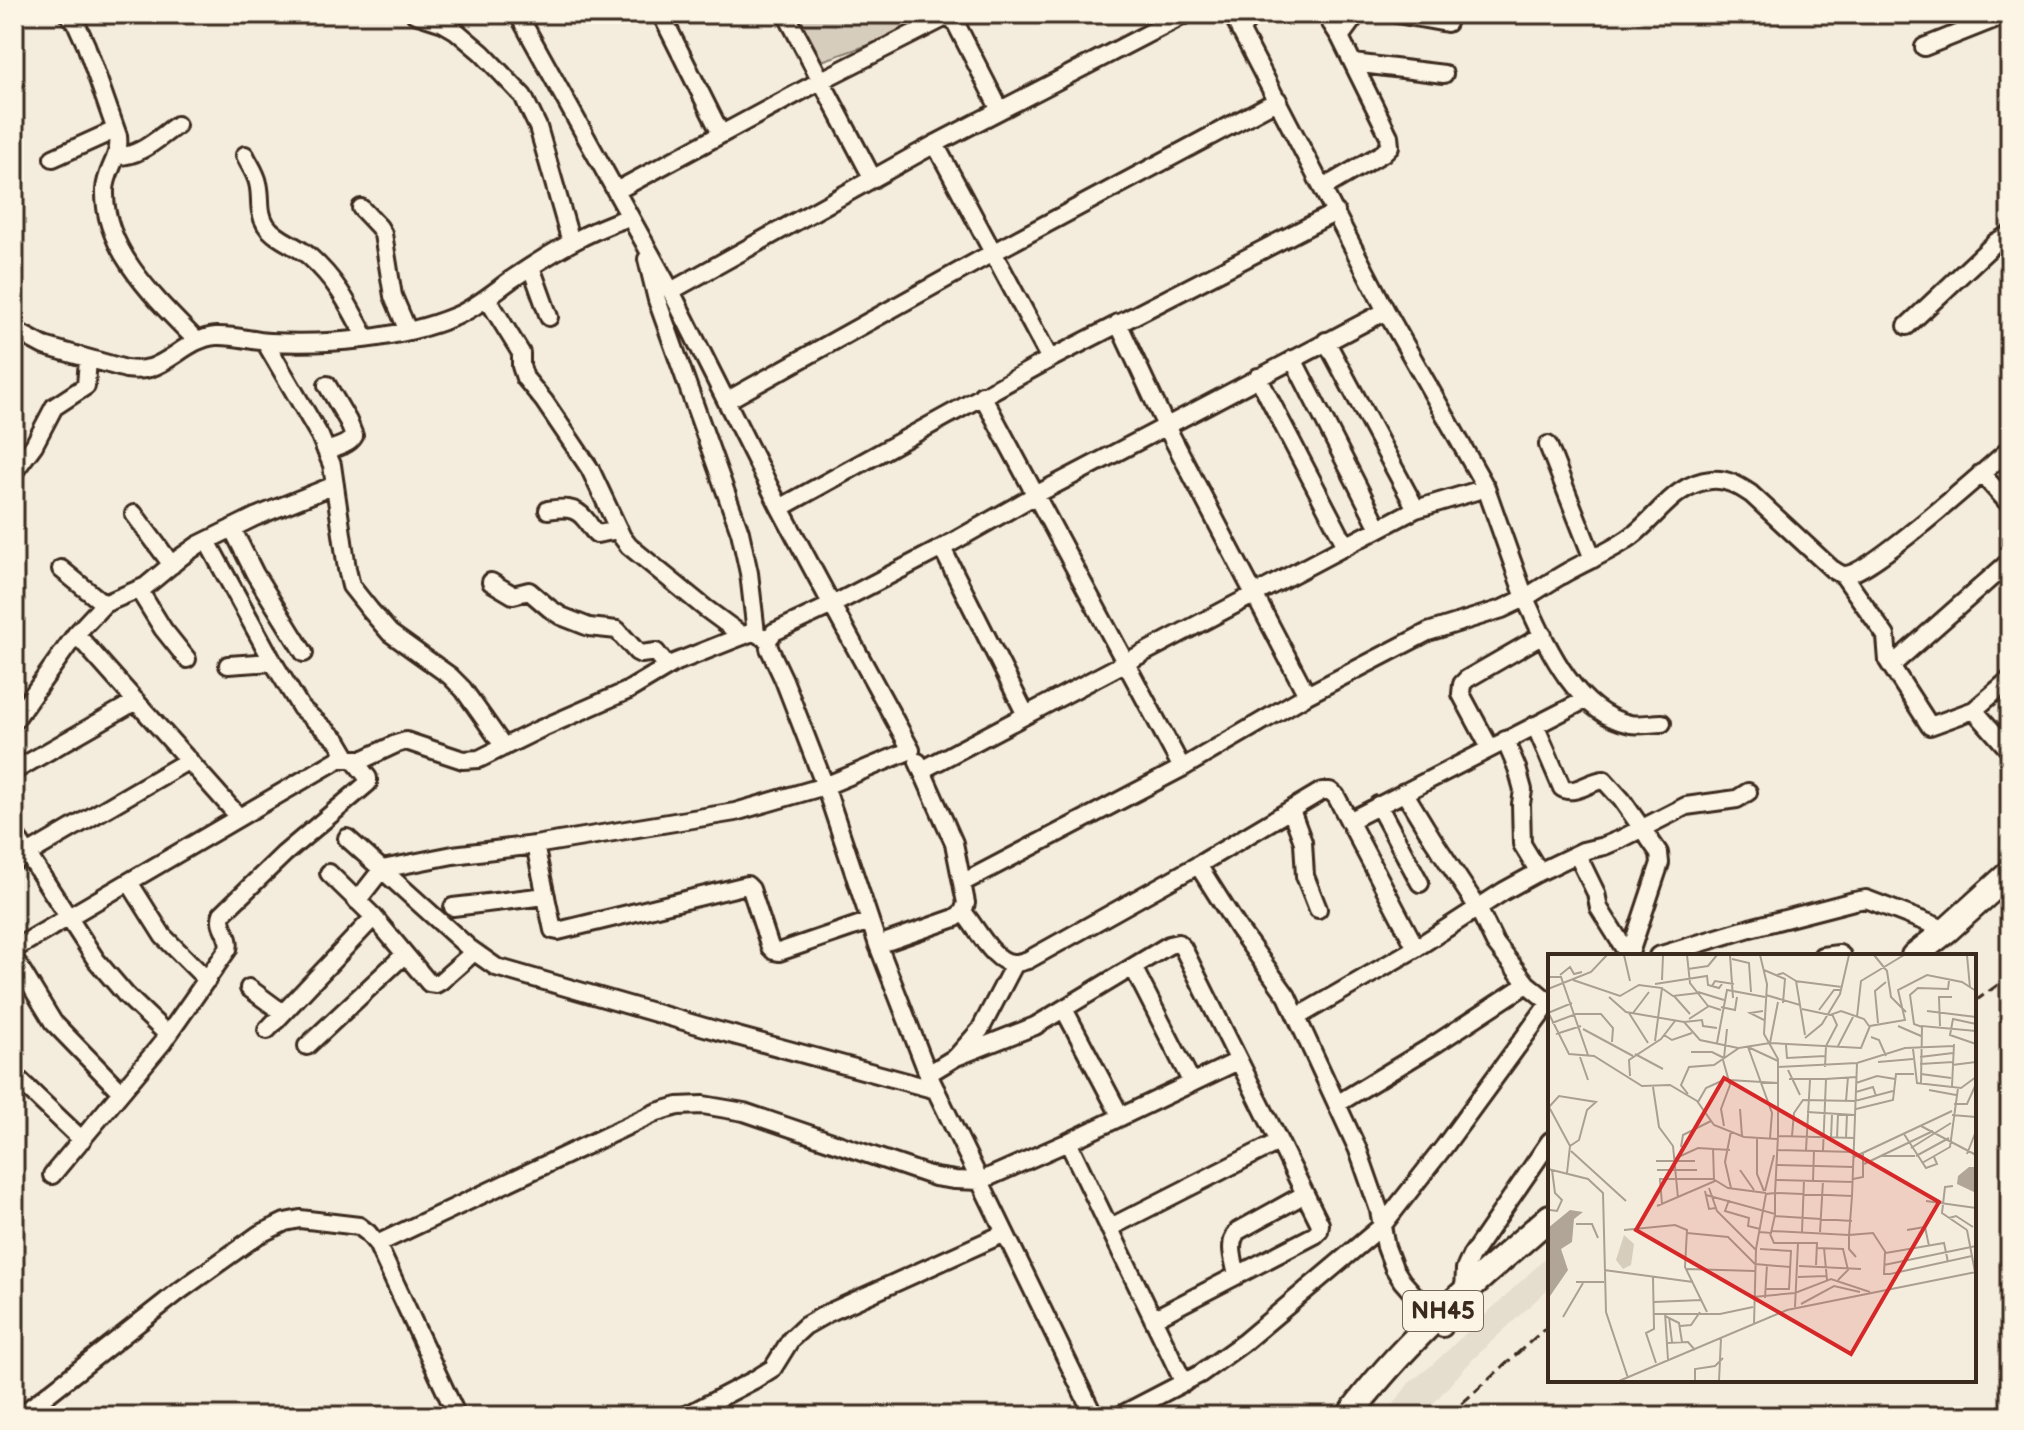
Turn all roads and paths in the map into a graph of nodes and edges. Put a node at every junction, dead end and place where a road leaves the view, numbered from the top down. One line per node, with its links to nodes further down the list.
1 (68, 14): 25 (street)
2 (415, 14): 38 (street)
3 (518, 14): 33 (street)
4 (661, 14): 26 (street)
5 (786, 14): 21 (street)
6 (952, 14): 21 (street); 23 (street)
7 (1186, 14): 23 (street)
8 (1232, 14): 16 (street)
9 (1252, 14): 16 (street)
10 (1325, 14): 17 (street)
11 (1357, 14): 17 (street)
12 (1397, 14): 15 (street)
13 (2007, 14): 14 (street)
14 (1982, 18): 18 (street)
15 (1447, 23)
16 (1240, 31): 22 (street)
17 (1340, 37): 19 (street)
18 (1924, 47)
19 (1353, 63): 20 (street); 32 (street)
20 (1444, 74)
21 (822, 80): 26 (street); 31 (street)
22 (1278, 100): 32 (street); 40 (street)
23 (1000, 110): 27 (street)
24 (177, 125): 29 (street)
25 (115, 130): 29 (street); 30 (street)
26 (721, 134): 33 (street)
27 (935, 144): 31 (street); 40 (street)
28 (245, 155): 50 (street)
29 (117, 156): 51 (street)
30 (53, 158)
31 (873, 179): 42 (street)
32 (1323, 188): 35 (street)
33 (616, 191): 36 (street)
34 (361, 208): 49 (street)
35 (1336, 212): 44 (street); 46 (street)
36 (630, 217): 38 (street); 39 (street)
37 (2010, 234): 47 (street)
38 (571, 242): 41 (street)
39 (643, 242): 42 (street); 94 (street)
40 (994, 252): 55 (street); 60 (street)
41 (531, 267): 43 (street); 45 (street)
42 (671, 291): 60 (street)
43 (487, 298): 49 (street); 77 (street)
44 (1386, 311): 52 (street); 68 (street)
45 (549, 317)
46 (1118, 323): 55 (street); 61 (street)
47 (1907, 326)
48 (14, 330): 54 (street)
49 (408, 331): 50 (street)
50 (366, 338): 53 (street)
51 (197, 341): 53 (street); 54 (street)
52 (1326, 341): 56 (street); 72 (street)
53 (265, 342): 64 (street)
54 (88, 359): 65 (street)
55 (1050, 359): 59 (street)
56 (1293, 359): 57 (street); 76 (street)
57 (1258, 377): 61 (street); 79 (street)
58 (327, 385): 64 (street)
59 (982, 395): 69 (street); 71 (street)
60 (728, 400): 71 (street)
61 (1166, 426): 69 (street); 88 (street)
62 (1548, 445): 81 (street)
63 (2010, 449): 66 (street)
64 (326, 451): 67 (street)
65 (14, 472)
66 (1981, 473): 70 (street); 85 (street)
67 (335, 485): 75 (street); 112 (street)
68 (1486, 488): 72 (street); 89 (street)
69 (1036, 495): 80 (street); 98 (street)
70 (2010, 505)
71 (780, 508): 91 (street)
72 (1416, 509): 76 (street)
73 (548, 510): 77 (street)
74 (134, 514): 83 (street)
75 (232, 528): 78 (street); 95 (street)
76 (1379, 528): 79 (street)
77 (619, 530): 94 (street)
78 (207, 541): 83 (street); 97 (street)
79 (1346, 546): 88 (street)
80 (942, 548): 91 (street); 107 (street)
81 (1593, 559): 85 (street); 89 (street)
82 (2010, 561): 101 (street)
83 (172, 565): 87 (street)
84 (61, 569): 90 (street)
85 (1843, 575): 101 (street)
86 (491, 582): 100 (street)
87 (139, 590): 90 (street); 96 (street)
88 (1254, 595): 98 (street); 103 (street)
89 (1525, 598): 93 (street); 103 (street)
90 (104, 604): 92 (street)
91 (832, 605): 94 (street); 113 (street)
92 (76, 634): 105 (street); 108 (street)
93 (1543, 635): 104 (street); 111 (street)
94 (756, 636): 100 (street); 120 (street)
95 (304, 653)
96 (187, 659)
97 (273, 662): 99 (street); 115 (street)
98 (1125, 663): 107 (street); 117 (street)
99 (228, 665)
100 (667, 666): 112 (street)
101 (1891, 666): 106 (street)
102 (2010, 679): 106 (street)
103 (1307, 695): 117 (street)
104 (1585, 700): 109 (street); 110 (street)
105 (136, 701): 116 (street); 119 (street)
106 (1974, 710): 114 (street)
107 (1026, 715): 118 (street)
108 (14, 721)
109 (1662, 723)
110 (1535, 725): 111 (street); 127 (street)
111 (1497, 744): 121 (street); 135 (street)
112 (504, 747): 115 (street)
113 (911, 750): 118 (street); 120 (street)
114 (2010, 751)
115 (350, 758): 125 (street); 163 (street)
116 (189, 760): 125 (street); 132 (street)
117 (1182, 768): 139 (street)
118 (922, 770): 139 (street)
119 (14, 771)
120 (825, 786): 130 (street); 149 (street)
121 (1404, 792): 123 (street); 144 (street)
122 (1748, 792): 127 (street)
123 (1378, 805): 126 (street); 140 (street)
124 (1291, 810): 126 (street); 133 (street); 145 (street)
125 (239, 817): 138 (street)
126 (1349, 821): 152 (street)
127 (1641, 829): 131 (street); 156 (street)
128 (14, 833): 132 (street)
129 (347, 838): 134 (street)
130 (535, 845): 134 (street); 141 (street)
131 (1577, 854): 135 (street); 155 (street)
132 (20, 858): 148 (street)
133 (1198, 865): 161 (street); 170 (street)
134 (382, 869): 142 (street); 154 (street)
135 (1539, 872): 144 (street)
136 (329, 873): 142 (street)
137 (2010, 873): 150 (highway)
138 (129, 882): 148 (street); 163 (street)
139 (962, 883): 146 (street)
140 (1420, 883)
141 (546, 896): 143 (street); 149 (street)
142 (357, 901): 147 (street)
143 (453, 907)
144 (1478, 908): 152 (street); 164 (street)
145 (1318, 909)
146 (963, 912): 151 (street); 161 (street)
147 (374, 917): 159 (street); 169 (street)
148 (68, 918): 153 (street); 172 (street)
149 (870, 921): 151 (street)
150 (1947, 930): 157 (street); 158 (highway)
151 (878, 945): 176 (street)
152 (1416, 948): 170 (street)
153 (14, 949)
154 (474, 952): 159 (street); 179 (street)
155 (1628, 954)
156 (1630, 954)
157 (1665, 954)
158 (1917, 954)
159 (404, 955): 173 (street)
160 (14, 958): 180 (street)
161 (1015, 963): 174 (street)
162 (1133, 967): 168 (street); 175 (street); 178 (street)
163 (207, 980): 172 (street)
164 (1527, 984): 166 (street); 181 (street)
165 (249, 988): 169 (street)
166 (1548, 1001)
167 (1548, 1006): 191 (street)
168 (1064, 1009): 174 (street); 182 (street)
169 (283, 1013): 171 (street)
170 (1297, 1017): 181 (street)
171 (267, 1030)
172 (168, 1035): 180 (street)
173 (307, 1046)
174 (956, 1057): 176 (street)
175 (1238, 1061): 178 (street); 185 (street)
176 (928, 1074): 179 (street)
177 (14, 1075): 183 (street)
178 (1192, 1083): 182 (street)
179 (936, 1090): 188 (street)
180 (121, 1092): 183 (street)
181 (1337, 1104): 191 (street)
182 (1121, 1117): 184 (street)
183 (82, 1140): 187 (street)
184 (1068, 1142): 188 (street); 192 (street)
185 (1278, 1142): 189 (street); 192 (street)
186 (1548, 1144): 197 (street)
187 (52, 1175)
188 (980, 1181): 193 (street); 195 (street)
189 (1305, 1194): 196 (street); 196 (street)
190 (1548, 1219): 197 (highway, NH45)
191 (1382, 1226): 199 (street); 200 (street)
192 (1109, 1228): 198 (street)
193 (1005, 1233): 203 (street); 204 (street)
194 (1548, 1238): 199 (highway, NH45)
195 (377, 1244): 201 (street); 202 (street)
196 (1237, 1275): 198 (street)
197 (1464, 1292): 199 (highway, NH45)
198 (1153, 1319): 200 (street)
199 (1439, 1324): 206 (highway, NH45); 207 (highway, NH45)
200 (1184, 1383): 205 (street)
201 (20, 1416)
202 (457, 1416)
203 (685, 1416)
204 (1094, 1416)
205 (1119, 1416)
206 (1349, 1416)
207 (1367, 1416)

